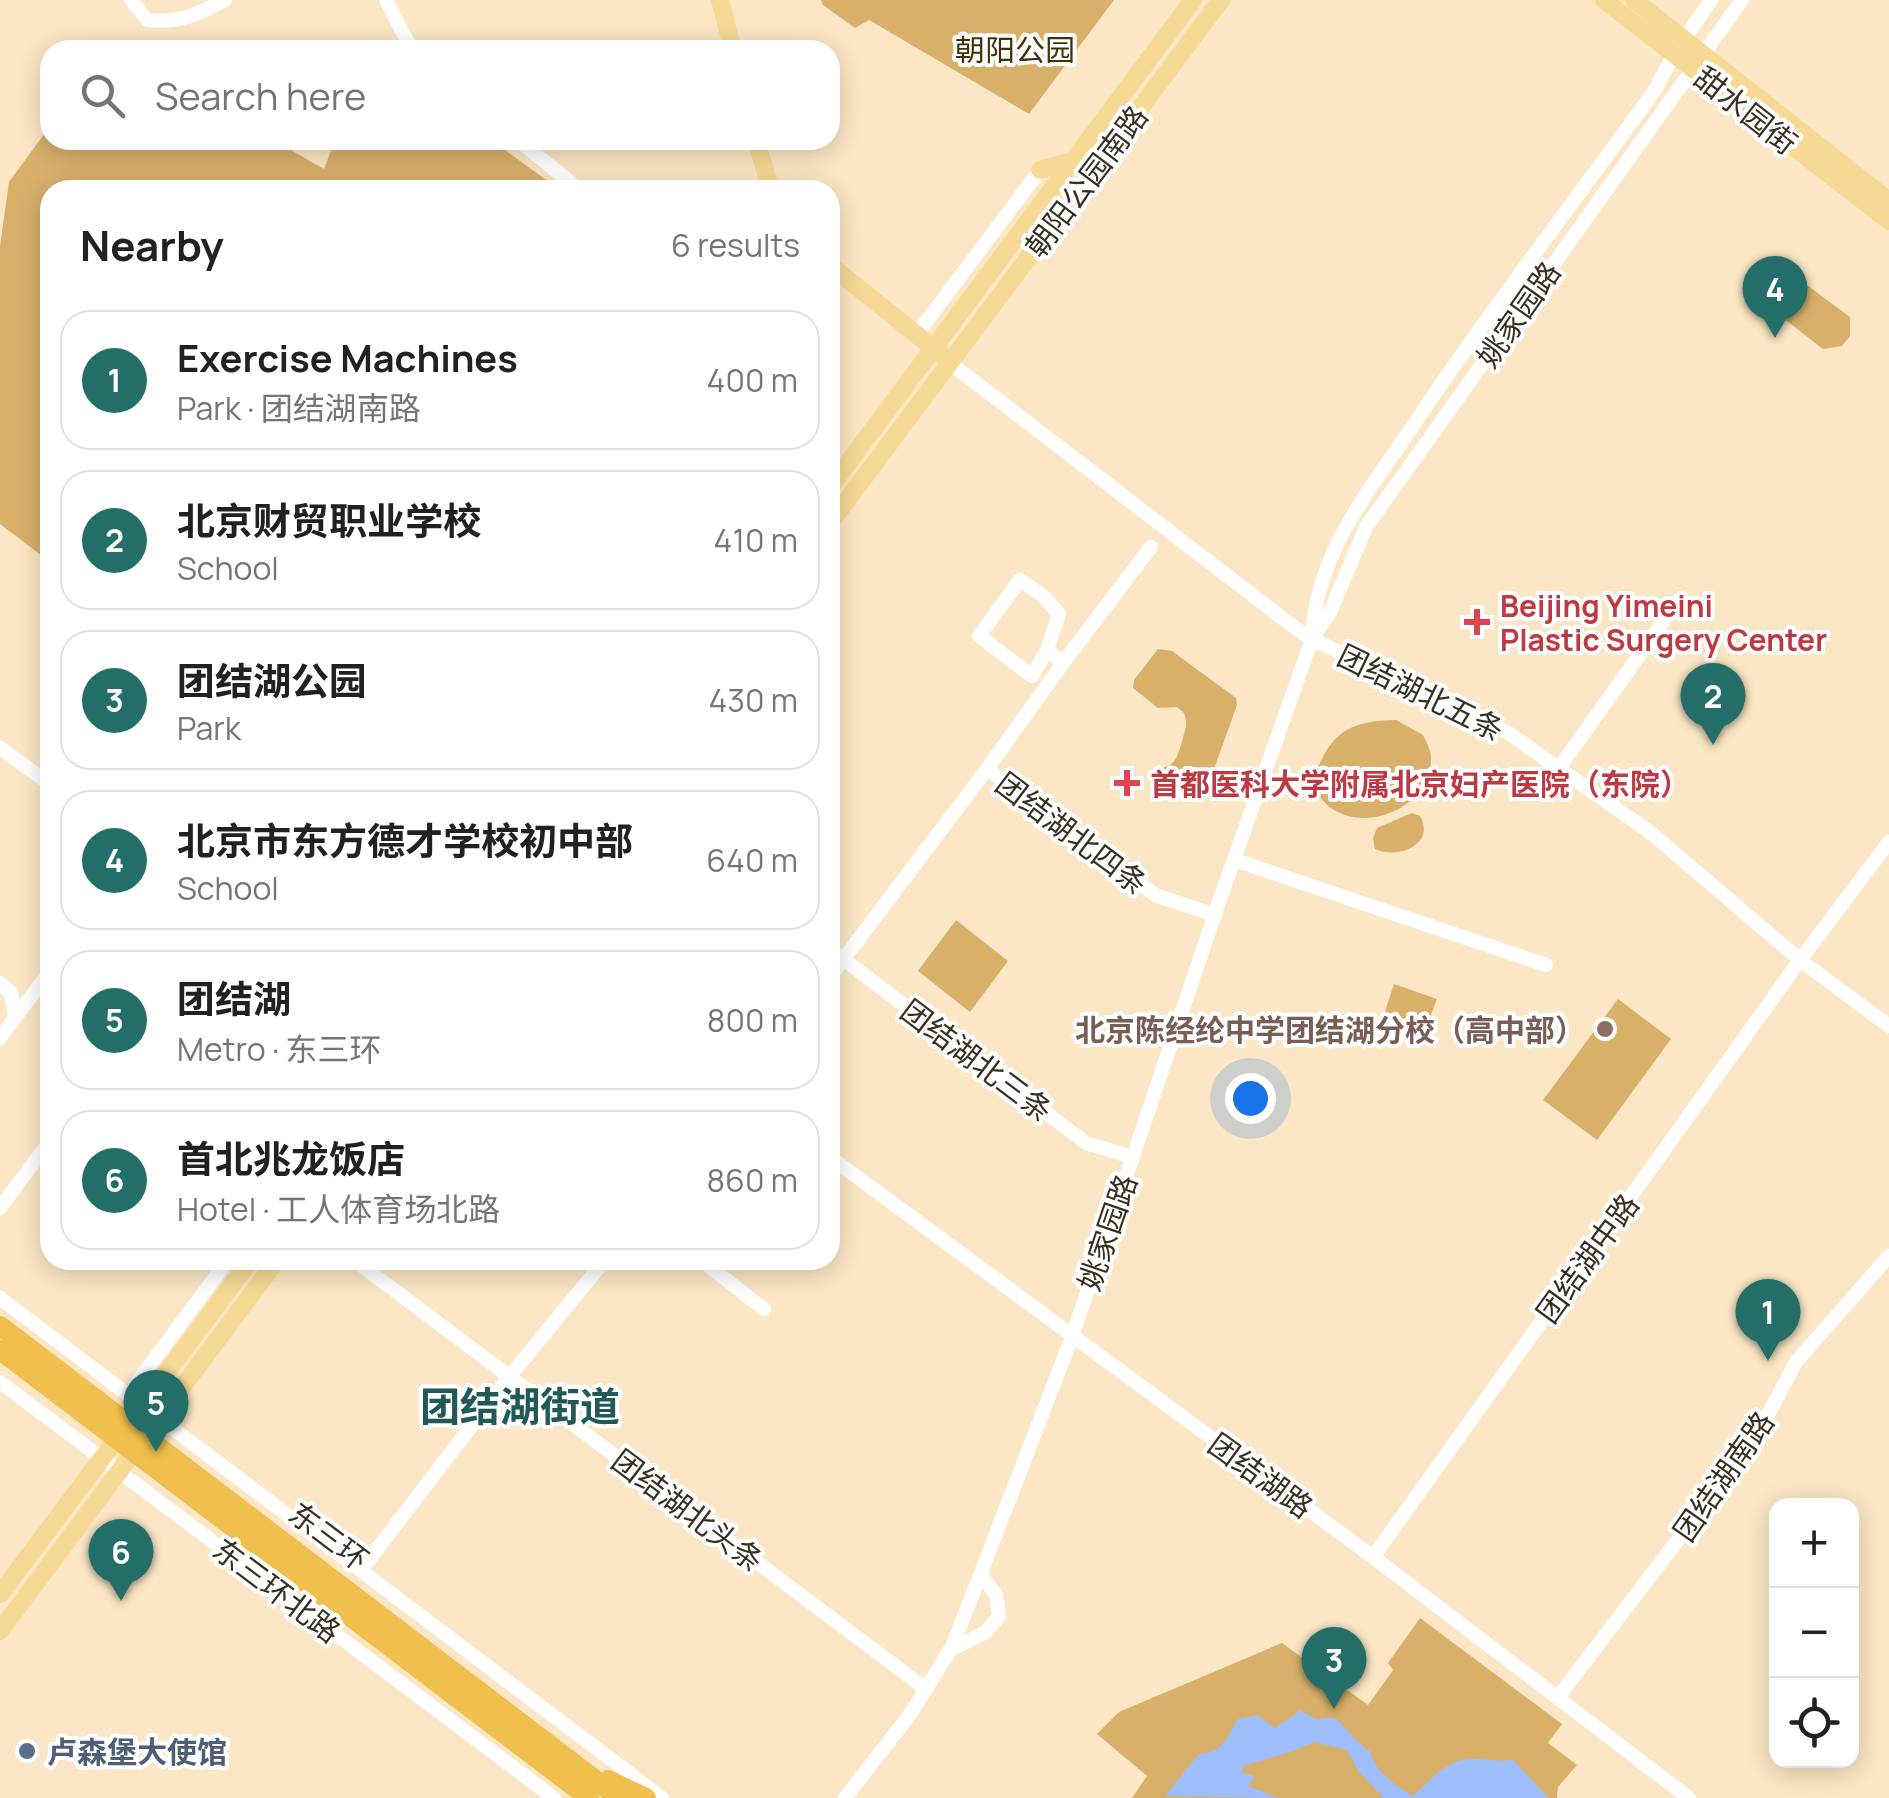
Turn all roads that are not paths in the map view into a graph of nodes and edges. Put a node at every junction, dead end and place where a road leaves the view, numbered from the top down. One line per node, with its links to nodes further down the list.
1 (130, 0): 2 (street)
2 (225, 0)
3 (386, 0): 12 (street)
4 (708, 0): 13 (main road)
5 (720, 0): 14 (main road)
6 (1194, 0): 20 (main road, 朝阳公园南路)
7 (1221, 0): 31 (main road, 朝阳公园南路)
8 (1604, 0): 15 (main road, 甜水园街)
9 (1634, 0): 15 (main road, 甜水园街)
10 (1712, 0): 15 (street, 姚家园路)
11 (1742, 0): 16 (street, 姚家园路)
12 (407, 40)
13 (718, 40)
14 (730, 40)
15 (1679, 46): 16 (main road, 甜水园街); 36 (street, 姚家园路)
16 (1698, 61): 25 (main road, 甜水园街); 26 (main road, 甜水园街); 36 (street, 姚家园路)
17 (530, 150): 22 (street)
18 (747, 150): 23 (main road)
19 (759, 150): 24 (main road)
20 (1074, 161): 21 (main road); 30 (main road, 朝阳公园南路)
21 (1040, 170): 29 (street)
22 (568, 180)
23 (755, 180)
24 (768, 180)
25 (1889, 200)
26 (1889, 221)
27 (840, 274): 29 (main road)
28 (840, 288): 30 (main road)
29 (917, 334): 30 (main road)
30 (932, 352): 31 (main road); 32 (main road, 朝阳公园南路)
31 (950, 362): 33 (main road, 朝阳公园南路); 36 (street, 团结湖北五条)
32 (840, 474)
33 (840, 510)
34 (1151, 546): 38 (street)
35 (1678, 601): 40 (street)
36 (1312, 639): 40 (street, 团结湖北五条); 44 (street, 姚家园路)
37 (1047, 650): 37 (street); 38 (street)
38 (1063, 663): 41 (street)
39 (2, 752): 42 (street)
40 (1559, 768): 48 (street, 团结湖北五条)
41 (988, 769): 45 (street, 团结湖北四条); 47 (street)
42 (40, 777)
43 (1889, 842): 48 (street, 团结湖中路)
44 (1234, 860): 45 (street, 姚家园路); 50 (street)
45 (1214, 916): 57 (street, 姚家园路)
46 (840, 956): 47 (street, 团结湖北三条)
47 (844, 959): 49 (street); 57 (street, 团结湖北三条)
48 (1800, 960): 54 (street, 团结湖北五条); 83 (street, 团结湖中路)
49 (840, 964)
50 (1546, 965)
51 (0, 983): 53 (street)
52 (40, 984): 53 (street)
53 (15, 1018): 55 (street)
54 (1889, 1026)
55 (0, 1038)
56 (40, 1154): 59 (street)
57 (1132, 1157): 70 (street, 姚家园路)
58 (840, 1164): 70 (street, 团结湖路)
59 (0, 1208)
60 (1889, 1256): 90 (street, 团结湖南路)
61 (221, 1270): 76 (street)
62 (242, 1270): 76 (main road)
63 (270, 1270): 77 (main road)
64 (367, 1270): 73 (street, 团结湖北头条)
65 (597, 1270): 73 (street)
66 (714, 1270): 68 (street)
67 (0, 1298): 71 (street)
68 (764, 1308)
69 (0, 1326): 72 (highway, 东三环)
70 (1072, 1337): 83 (street, 团结湖路); 85 (street, 姚家园路)
71 (64, 1346): 75 (street); 76 (street)
72 (13, 1352): 82 (highway, 东三环)
73 (510, 1377): 84 (street); 89 (street, 团结湖北头条)
74 (0, 1382): 75 (street, 东三环北路)
75 (24, 1401): 78 (street, 东三环北路)
76 (137, 1402): 77 (street); 78 (main road)
77 (160, 1419): 79 (main road); 80 (street)
78 (100, 1460): 79 (street, 东三环北路); 86 (main road)
79 (118, 1473): 81 (street, 东三环北路); 87 (main road)
80 (252, 1488): 81 (street); 84 (street)
81 (212, 1542): 93 (street, 东三环北路)
82 (284, 1552): 91 (highway, 东三环); 92 (highway, 东三环)
83 (1374, 1557): 90 (street, 团结湖路)
84 (361, 1570): 98 (street)
85 (981, 1575): 88 (street, 姚家园路); 88 (street)
86 (0, 1594)
87 (0, 1631)
88 (950, 1650): 89 (street, 姚家园路)
89 (926, 1689): 99 (street, 姚家园路)
90 (1558, 1697): 100 (street, 团结湖路)
91 (534, 1756): 94 (highway); 95 (highway, 东三环)
92 (574, 1764): 96 (highway, 东三环); 97 (highway)
93 (554, 1798)
94 (572, 1798)
95 (589, 1798)
96 (619, 1798)
97 (646, 1798)
98 (662, 1798)
99 (845, 1798)
100 (1689, 1798)

